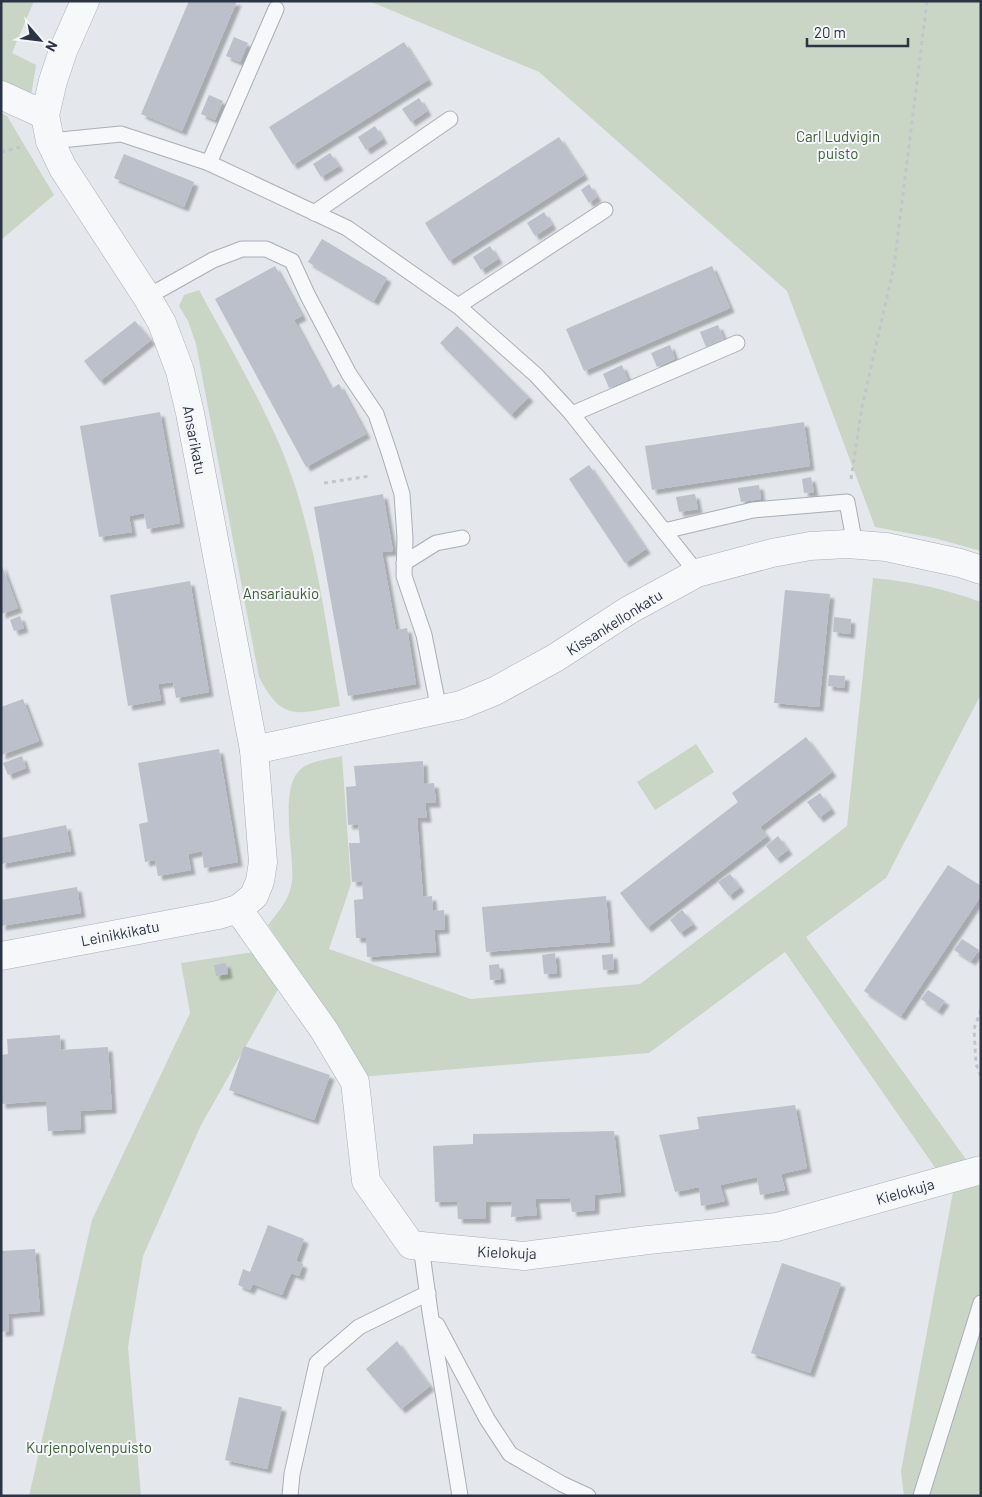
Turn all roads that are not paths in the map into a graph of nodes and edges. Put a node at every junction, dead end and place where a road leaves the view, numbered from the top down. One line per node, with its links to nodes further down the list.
1 (85, 1): 5 (street)
2 (276, 9): 6 (lane)
3 (1, 95): 5 (street)
4 (450, 119): 8 (lane)
5 (48, 128): 6 (lane); 9 (street, Ansarikatu)
6 (209, 163): 8 (lane)
7 (605, 210): 10 (lane)
8 (314, 213): 10 (lane)
9 (147, 297): 16 (lane); 20 (street, Ansarikatu)
10 (458, 306): 12 (lane)
11 (738, 343): 12 (lane)
12 (572, 414): 13 (lane)
13 (664, 531): 15 (lane); 18 (lane)
14 (462, 538): 16 (lane)
15 (855, 545): 17 (street, Kissankellonkatu); 18 (street, Kissankellonkatu)
16 (404, 563): 19 (lane)
17 (981, 570)
18 (697, 573): 19 (street, Kissankellonkatu)
19 (439, 710): 20 (street, Kissankellonkatu)
20 (254, 750): 21 (street, Ansarikatu)
21 (238, 909): 22 (street, Leinikkikatu); 24 (street, Kielokuja)
22 (1, 956)
23 (981, 1170): 24 (street, Kielokuja)
24 (422, 1246): 25 (lane)
25 (428, 1293): 27 (lane); 28 (lane)
26 (981, 1303): 31 (lane)
27 (430, 1312): 29 (lane); 30 (lane)
28 (290, 1496)
29 (460, 1496)
30 (588, 1496)
31 (921, 1496)

